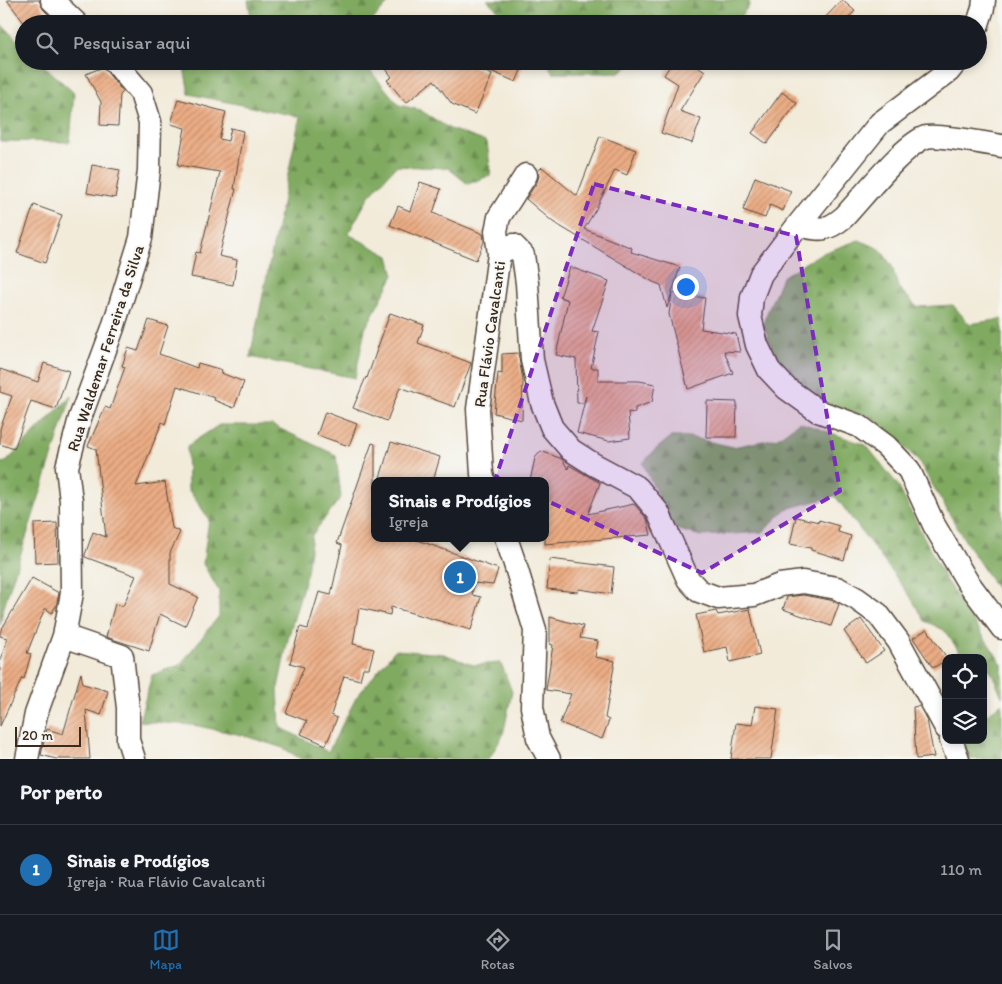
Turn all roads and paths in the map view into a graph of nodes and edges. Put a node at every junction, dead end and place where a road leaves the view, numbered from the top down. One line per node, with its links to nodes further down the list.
1 (52, 0): 3 (street)
2 (984, 0): 4 (street)
3 (68, 15)
4 (981, 15)
5 (122, 70): 14 (street, Rua Waldemar Ferreira da Silva)
6 (949, 70): 9 (street)
7 (1002, 146): 9 (street)
8 (526, 175): 10 (street)
9 (798, 225): 13 (street)
10 (499, 254): 11 (street, Rua Flávio Cavalcanti); 15 (street, Rua Flávio Cavalcanti)
11 (483, 477)
12 (507, 542): 19 (street)
13 (1002, 628)
14 (64, 636): 17 (street, Rua Waldemar Ferreira da Silva); 18 (street)
15 (942, 721)
16 (952, 744): 20 (street)
17 (26, 759)
18 (134, 759)
19 (549, 759)
20 (958, 759)

